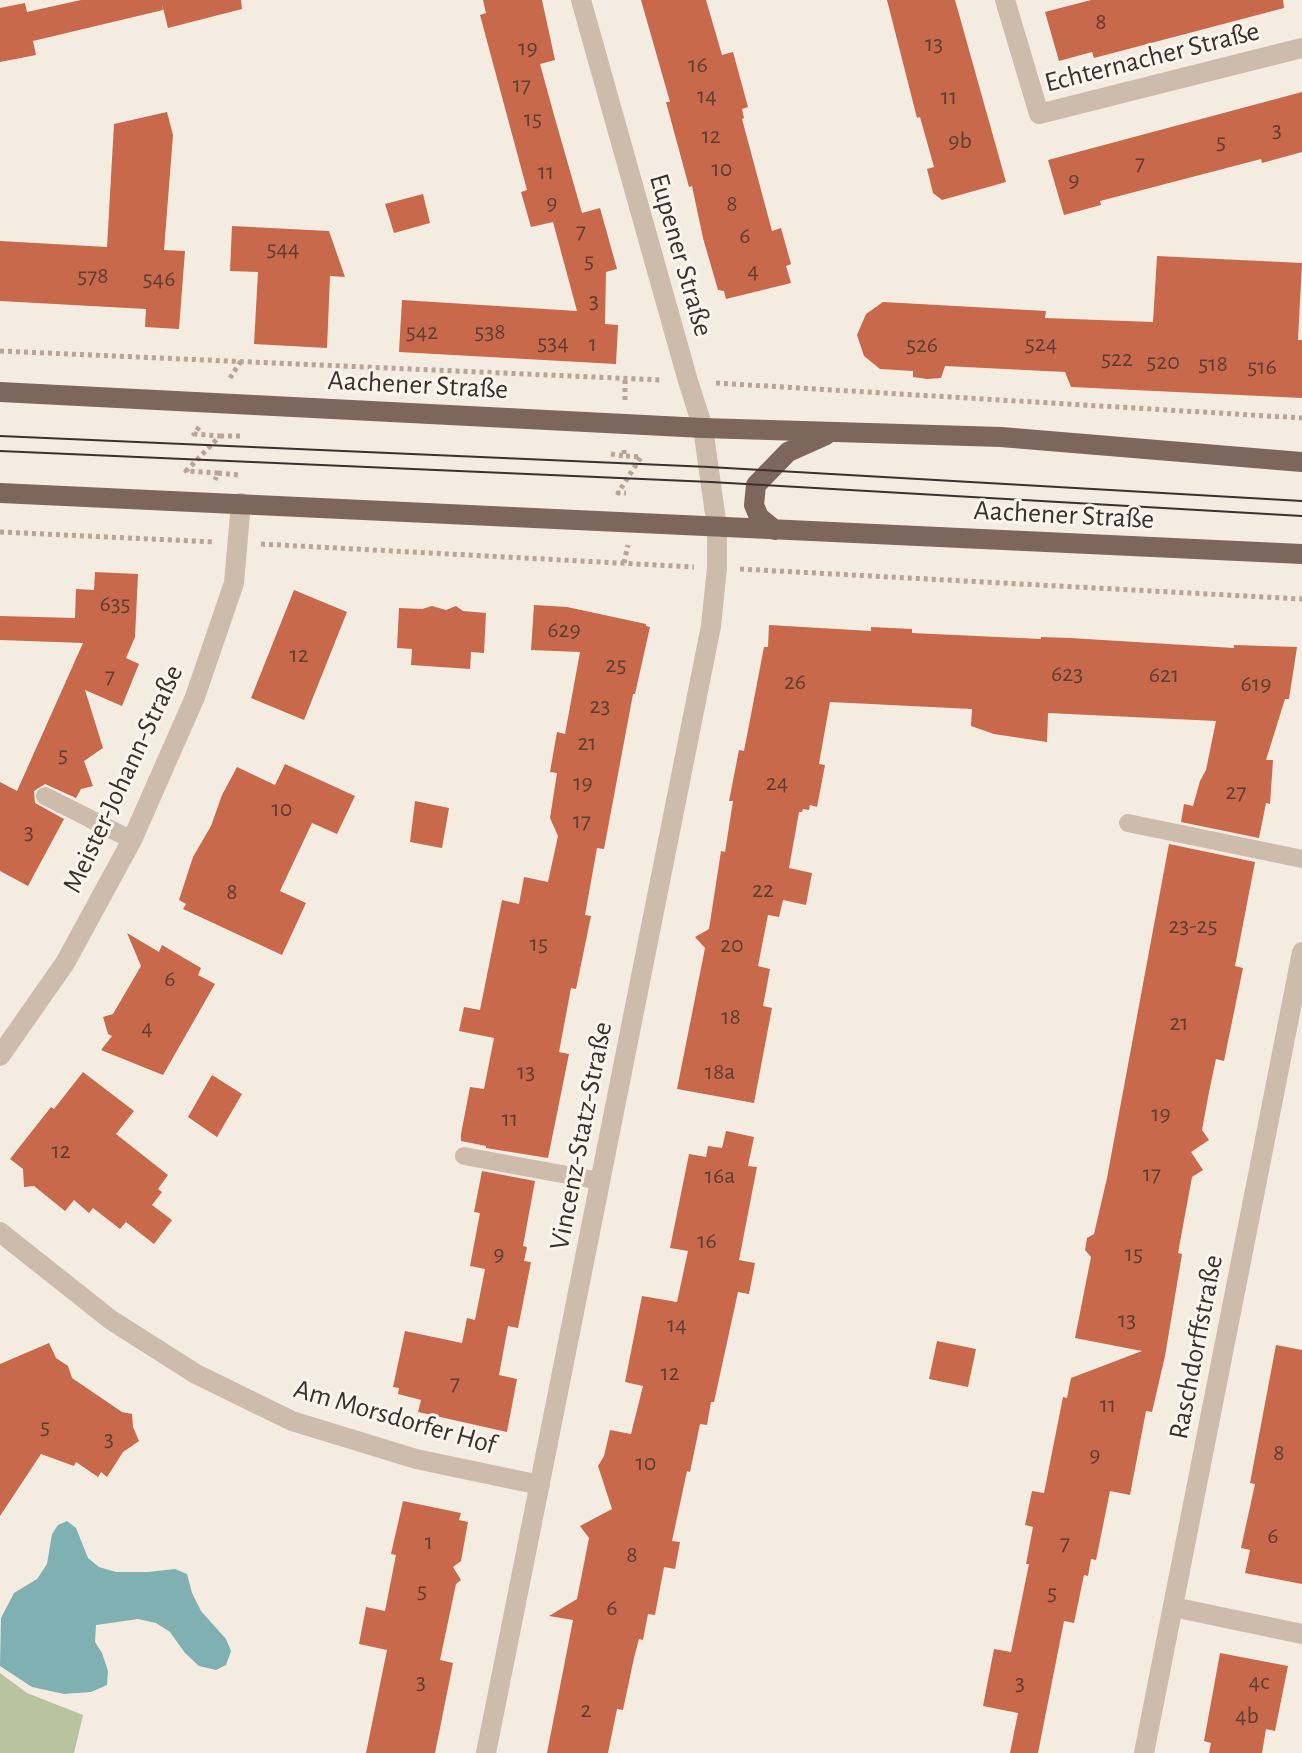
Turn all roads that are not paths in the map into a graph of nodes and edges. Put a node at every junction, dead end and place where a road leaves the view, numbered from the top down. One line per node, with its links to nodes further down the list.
1 (581, 0): 5 (street, Eupener Straße)
2 (1005, 0): 3 (street, Echternacher Straße)
3 (1302, 48)
4 (0, 392): 5 (main road, Aachener Straße)
5 (703, 428): 6 (main road, Aachener Straße); 10 (street, Eupener Straße)
6 (833, 432): 7 (main road, Aachener Straße); 11 (main road, Aachener Straße)
7 (1302, 462)
8 (0, 493): 9 (main road, Aachener Straße)
9 (241, 503): 10 (main road, Aachener Straße); 15 (street, Meister-Johann-Straße)
10 (717, 528): 11 (main road, Aachener Straße); 20 (street, Vincenz-Statz-Straße)
11 (775, 530): 12 (main road, Aachener Straße)
12 (1302, 554)
13 (45, 796): 15 (lane)
14 (1128, 823): 16 (lane)
15 (132, 840): 18 (street, Meister-Johann-Straße)
16 (1302, 859)
17 (1302, 952): 23 (street, Raschdorffstraße)
18 (1, 1052)
19 (464, 1156): 20 (lane)
20 (600, 1181): 22 (street, Vincenz-Statz-Straße)
21 (0, 1232): 22 (street, Am Morsdorfer Hof)
22 (540, 1485): 25 (street, Vincenz-Statz-Straße)
23 (1173, 1607): 24 (street); 26 (street, Raschdorffstraße)
24 (1302, 1634)
25 (486, 1753)
26 (1144, 1753)

